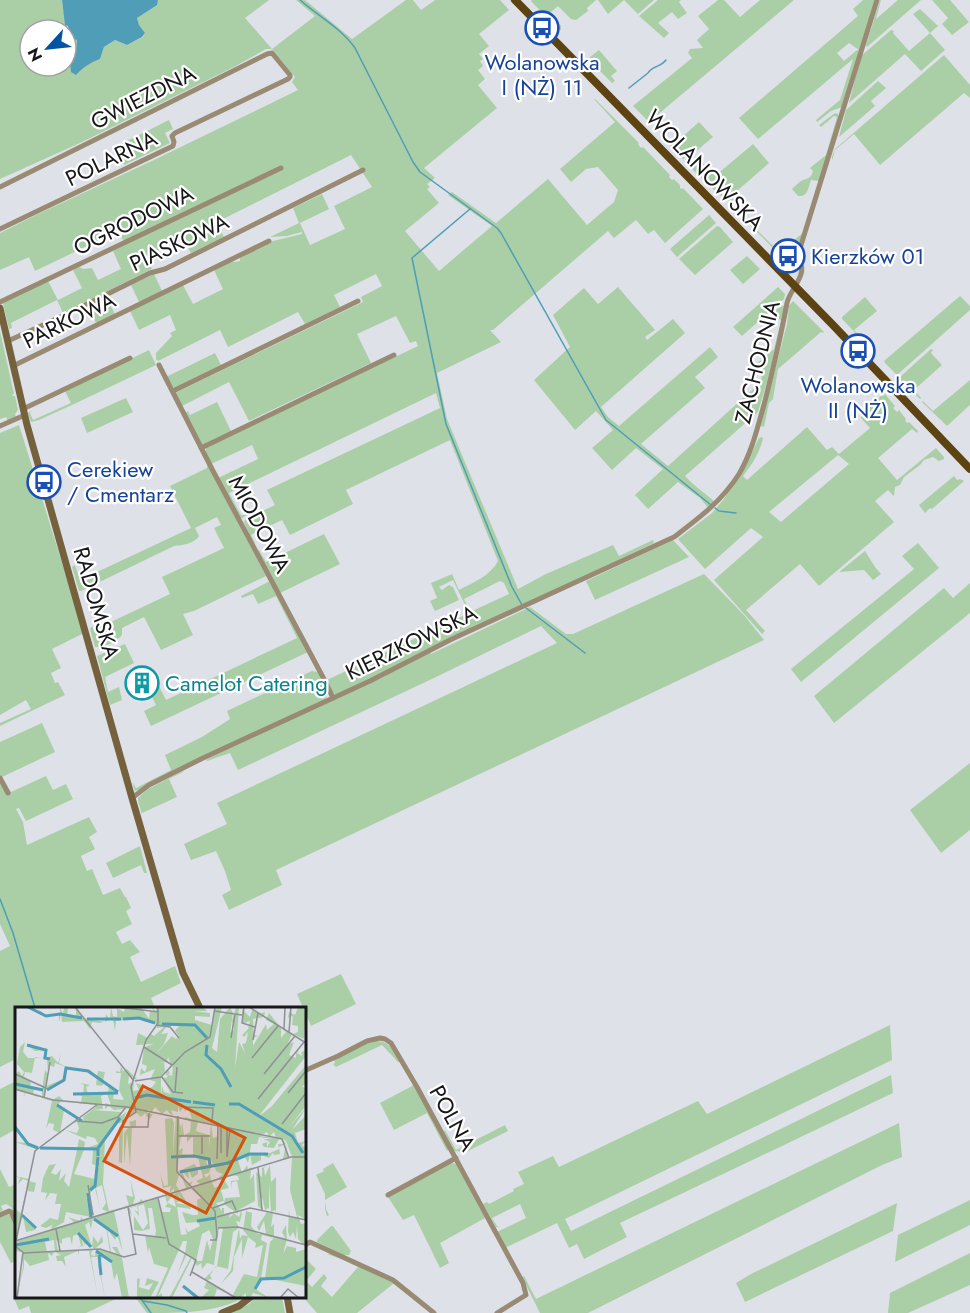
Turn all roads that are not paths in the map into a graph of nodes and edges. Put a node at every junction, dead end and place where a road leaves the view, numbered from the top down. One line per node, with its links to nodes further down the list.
1 (515, 0): 10 (main road, WOLANOWSKA)
2 (877, 0): 9 (street, ZACHODNIA)
3 (288, 79): 6 (street, GWIEZDNA); 7 (street, POLARNA)
4 (280, 168): 13 (street, OGRODOWA)
5 (363, 170): 15 (street, PIASKOWA)
6 (0, 187)
7 (0, 229)
8 (269, 241): 19 (street, PARKOWA)
9 (797, 258): 10 (street); 11 (street, ZACHODNIA)
10 (769, 260): 11 (main road, WOLANOWSKA)
11 (794, 286): 24 (main road, WOLANOWSKA); 25 (street, ZACHODNIA)
12 (358, 301): 20 (street)
13 (0, 302)
14 (0, 308): 15 (street, RADOMSKA)
15 (8, 341): 19 (street, RADOMSKA)
16 (394, 355): 23 (street)
17 (130, 358): 21 (street)
18 (159, 365): 20 (street, MIODOWA)
19 (14, 366): 21 (street, RADOMSKA)
20 (173, 391): 23 (street, MIODOWA)
21 (24, 412): 22 (street); 29 (street, RADOMSKA)
22 (0, 426)
23 (201, 448): 26 (street, MIODOWA)
24 (970, 469)
25 (674, 537): 26 (street, KIERZKOWSKA)
26 (333, 698): 29 (street, KIERZKOWSKA)
27 (0, 778): 28 (street)
28 (8, 793)
29 (132, 798): 30 (street, RADOMSKA)
30 (200, 1007)
31 (306, 1070): 32 (street, POLNA)
32 (456, 1158): 33 (street); 42 (street, POLNA)
33 (388, 1195)
34 (0, 1215): 35 (street)
35 (15, 1221)
36 (306, 1245): 41 (street)
37 (249, 1298): 39 (street)
38 (287, 1298): 40 (street)
39 (222, 1313)
40 (290, 1313)
41 (434, 1313)
42 (496, 1313)

